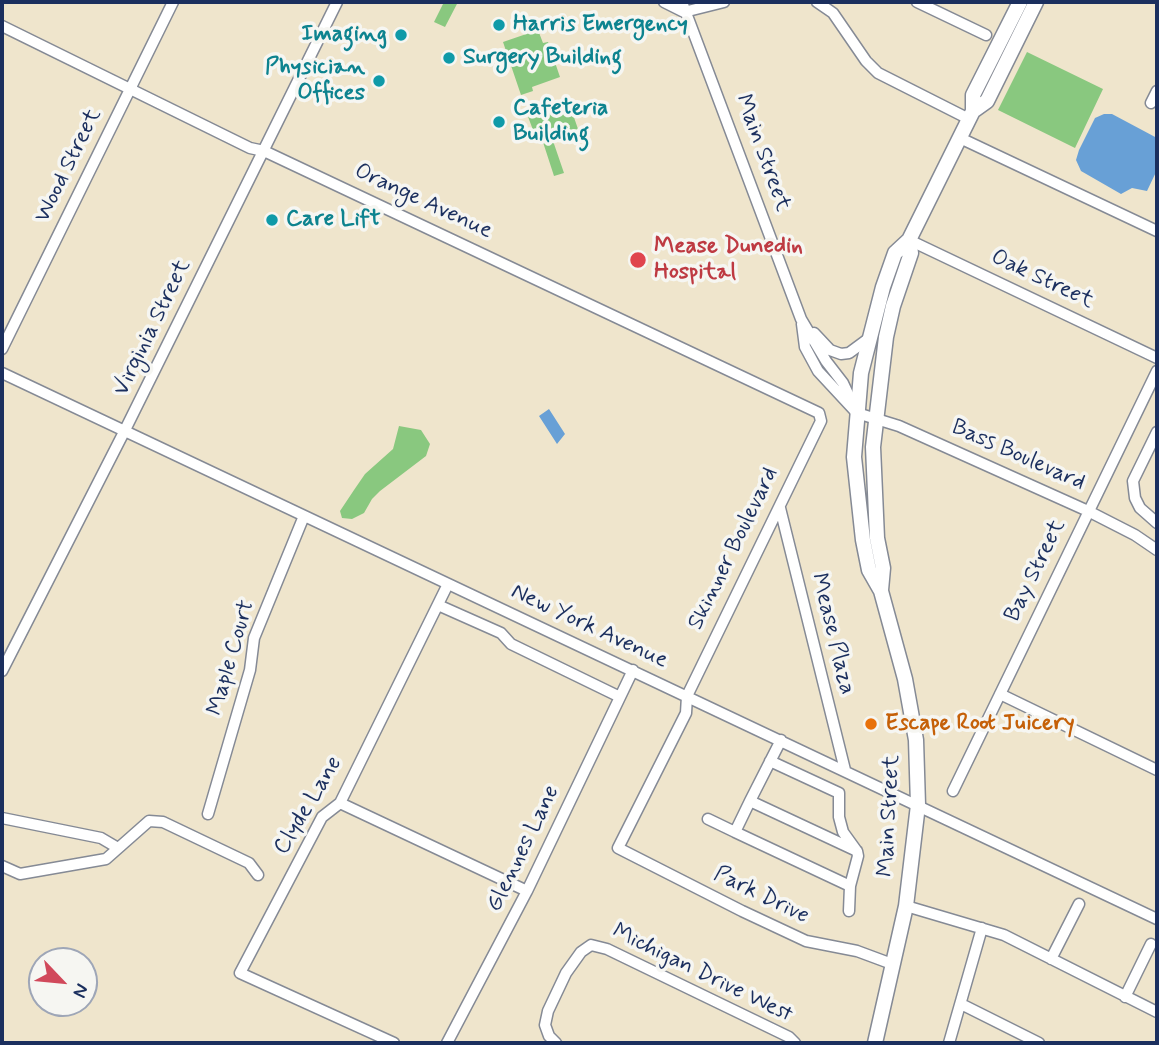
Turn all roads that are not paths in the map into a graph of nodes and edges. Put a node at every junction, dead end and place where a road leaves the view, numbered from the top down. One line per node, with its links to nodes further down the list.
1 (173, 2): 12 (street, Wood Street)
2 (337, 2): 17 (street, Virginia Street)
3 (664, 2): 9 (street)
4 (724, 2): 9 (street)
5 (817, 2): 15 (street)
6 (917, 2): 11 (street)
7 (1020, 2): 15 (main road)
8 (1036, 2): 15 (main road)
9 (683, 7): 20 (street, Main Street)
10 (2, 26): 12 (street, Orange Avenue)
11 (986, 35)
12 (130, 90): 17 (street, Orange Avenue); 22 (street, Wood Street)
13 (1157, 91): 14 (street)
14 (1151, 103)
15 (971, 115): 16 (main road)
16 (960, 138): 18 (street); 19 (main road)
17 (264, 151): 28 (street, Orange Avenue); 29 (street, Virginia Street)
18 (1157, 231)
19 (909, 240): 21 (main road); 23 (street, Oak Street); 27 (main road)
20 (801, 319): 21 (street); 26 (street, Main Street)
21 (868, 339): 26 (main road)
22 (2, 349)
23 (1157, 358)
24 (1157, 371): 32 (street, Bay Street)
25 (2, 373): 29 (street, New York Avenue)
26 (857, 413): 27 (street, Bass Boulevard); 37 (main road, Main Street)
27 (876, 419): 32 (street, Bass Boulevard); 37 (main road, Main Street)
28 (821, 421): 31 (street, Skinner Boulevard)
29 (124, 432): 33 (street, New York Avenue); 39 (street, Virginia Street)
30 (1157, 432): 34 (street)
31 (780, 508): 43 (street, Skinner Boulevard); 47 (street, Mease Plaza)
32 (1088, 511): 35 (street, Bass Boulevard); 42 (street, Bay Street)
33 (304, 516): 36 (street, New York Avenue); 53 (street, Maple Court)
34 (1157, 523)
35 (1157, 550)
36 (448, 584): 38 (street, Clyde Lane); 40 (street, New York Avenue)
37 (881, 591): 52 (main road, Main Street)
38 (438, 605): 44 (street); 51 (street, Clyde Lane)
39 (6, 650): 41 (street, Virginia Street)
40 (633, 670): 43 (street, New York Avenue); 44 (street, Glennes Lane)
41 (2, 671)
42 (1000, 694): 48 (street); 49 (street, Bay Street)
43 (687, 696): 45 (street, New York Avenue); 58 (street, Skinner Boulevard)
44 (620, 697): 63 (street, Glennes Lane)
45 (780, 740): 46 (street); 47 (street, New York Avenue)
46 (770, 761): 50 (street); 59 (street)
47 (845, 770): 52 (street, New York Avenue)
48 (1157, 770)
49 (953, 791)
50 (750, 801): 56 (street); 59 (street)
51 (340, 803): 63 (street); 75 (street, Clyde Lane)
52 (918, 805): 65 (main road, Main Street); 67 (street, New York Avenue)
53 (208, 814)
54 (2, 818): 57 (street)
55 (708, 819): 56 (street)
56 (735, 832): 62 (street)
57 (118, 848): 60 (street); 61 (street)
58 (618, 848): 71 (street, Park Drive)
59 (857, 851): 62 (street)
60 (2, 866)
61 (258, 875)
62 (850, 886): 66 (street)
63 (527, 891): 76 (street, Glennes Lane)
64 (1079, 904): 70 (street)
65 (906, 906): 68 (street); 71 (main road, Main Street)
66 (849, 911)
67 (1157, 919)
68 (982, 928): 70 (street); 73 (street)
69 (1151, 944): 72 (street)
70 (1051, 959): 72 (street)
71 (892, 964): 79 (main road, Main Street)
72 (1125, 997): 74 (street)
73 (961, 1003): 80 (street); 81 (street)
74 (1157, 1012)
75 (394, 1043)
76 (447, 1043)
77 (556, 1043): 78 (street, Michigan Drive West)
78 (794, 1043)
79 (875, 1043)
80 (949, 1043)
81 (1039, 1043)

